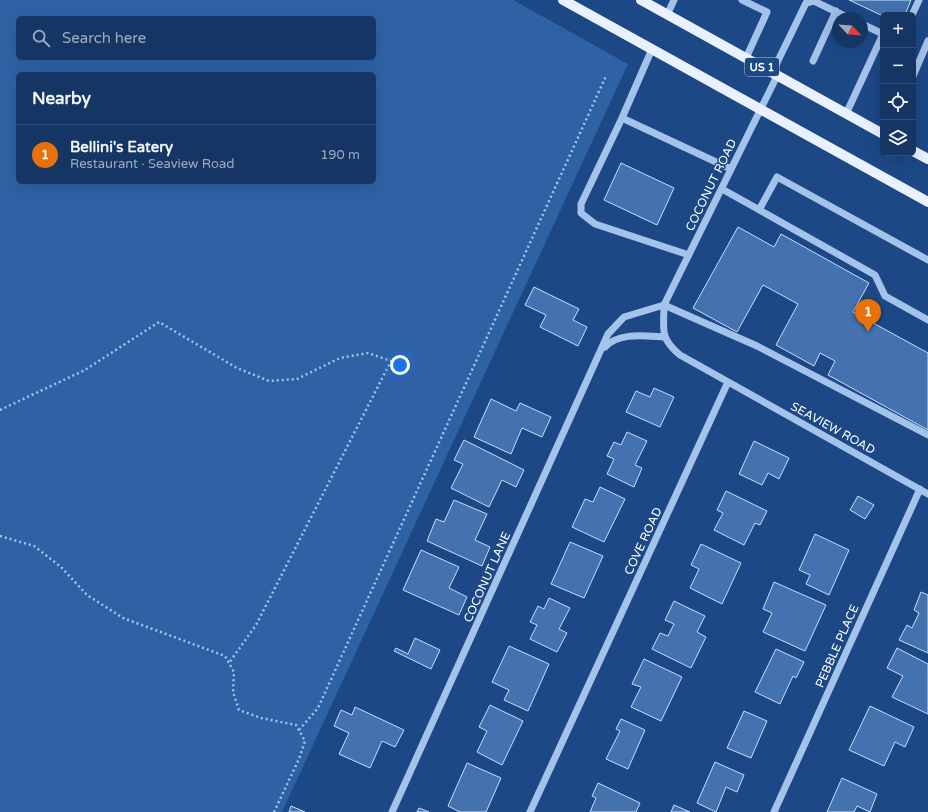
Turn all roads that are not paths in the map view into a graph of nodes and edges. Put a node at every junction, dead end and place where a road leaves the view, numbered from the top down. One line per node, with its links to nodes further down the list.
1 (563, 0): 15 (main road)
2 (640, 0): 9 (main road, US 1)
3 (674, 0): 9 (street)
4 (742, 0): 16 (street)
5 (919, 0): 8 (street)
6 (805, 2): 7 (street); 19 (street, COCONUT ROAD)
7 (836, 12)
8 (913, 12)
9 (667, 15): 16 (main road, US 1)
10 (832, 21): 17 (street)
11 (868, 27): 12 (street)
12 (880, 33)
13 (880, 40): 21 (street)
14 (928, 41): 18 (street)
15 (652, 49): 20 (main road); 22 (street)
16 (746, 58): 19 (main road, US 1)
17 (813, 61)
18 (916, 69)
19 (775, 74): 20 (street, COCONUT ROAD); 21 (main road, US 1)
20 (761, 109): 26 (street, COCONUT ROAD); 28 (main road)
21 (846, 114): 23 (main road, US 1)
22 (622, 118): 26 (street); 30 (street)
23 (880, 132)
24 (916, 153): 25 (main road)
25 (928, 159)
26 (731, 169): 27 (street, COCONUT ROAD)
27 (722, 189): 29 (street); 30 (street, COCONUT ROAD)
28 (928, 202)
29 (759, 210): 31 (street); 33 (street)
30 (689, 255): 32 (street, COCONUT ROAD)
31 (928, 260)
32 (664, 305): 34 (street); 35 (street, COCONUT LANE); 37 (street)
33 (928, 320)
34 (664, 337): 35 (street, COCONUT LANE); 36 (street)
35 (602, 350): 40 (street, COCONUT LANE)
36 (728, 382): 38 (street, SEAVIEW ROAD); 41 (street, COVE ROAD)
37 (928, 435)
38 (920, 489): 39 (street, SEAVIEW ROAD); 42 (street, PEBBLE PLACE)
39 (928, 494)
40 (392, 812)
41 (530, 812)
42 (774, 812)

